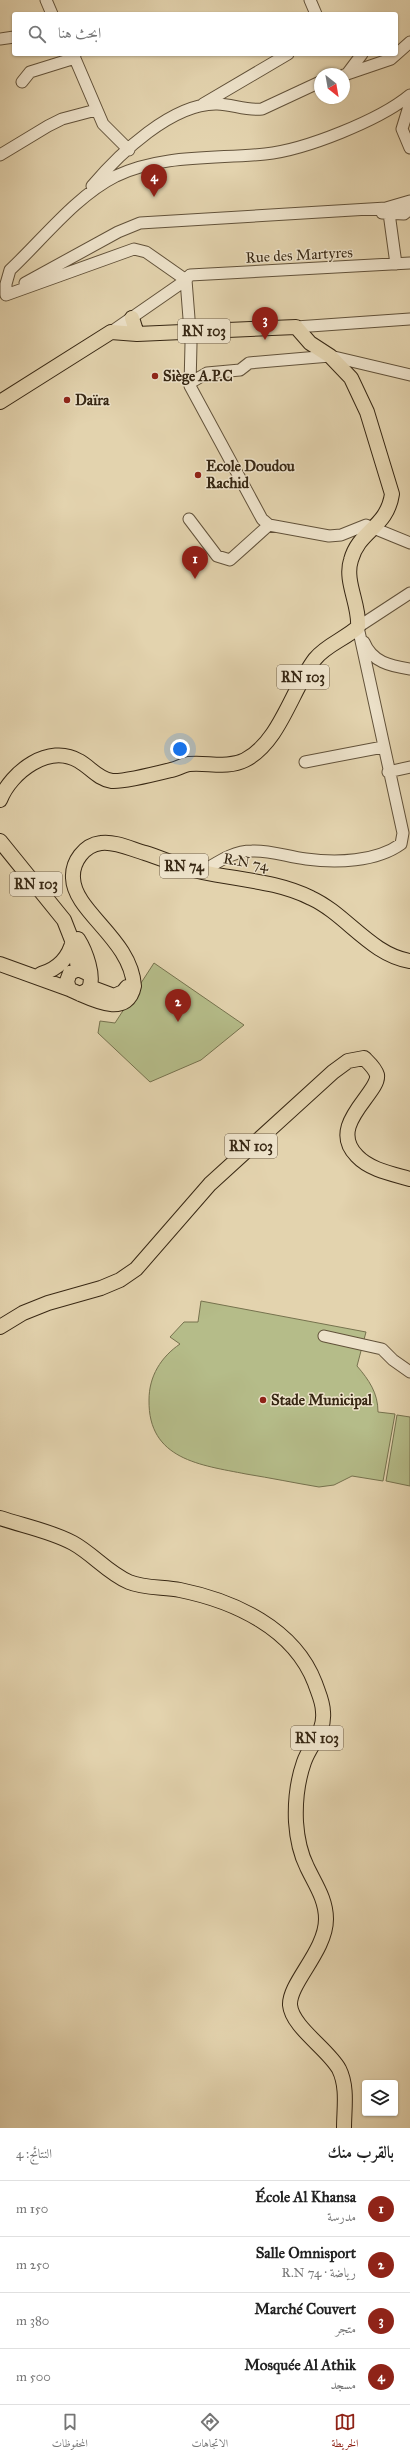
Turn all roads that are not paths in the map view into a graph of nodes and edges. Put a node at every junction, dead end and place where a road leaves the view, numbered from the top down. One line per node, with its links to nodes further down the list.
1 (46, 0): 3 (street)
2 (310, 0): 4 (street)
3 (51, 12)
4 (315, 12)
5 (12, 37): 6 (street)
6 (0, 39)
7 (410, 42): 8 (street)
8 (398, 52)
9 (74, 56): 15 (street); 20 (street)
10 (285, 56): 19 (street)
11 (360, 56): 13 (street)
12 (394, 56): 14 (street)
13 (350, 68)
14 (350, 72)
15 (22, 82)
16 (314, 85): 19 (street)
17 (410, 95): 25 (street)
18 (410, 103): 21 (street)
19 (198, 107): 22 (street)
20 (96, 110): 22 (street); 23 (street)
21 (410, 148)
22 (129, 150): 25 (street)
23 (0, 155)
24 (410, 201): 26 (street)
25 (79, 202): 32 (street)
26 (362, 209): 28 (street); 32 (street)
27 (410, 209): 28 (street)
28 (390, 213): 30 (street)
29 (410, 263): 30 (street, Rue des Martyres)
30 (396, 264): 31 (street, Rue des Martyres)
31 (188, 278): 32 (street); 33 (street); 37 (street)
32 (3, 288)
33 (132, 318): 36 (street); 38 (main road)
34 (410, 319): 35 (street)
35 (296, 326): 37 (main road, RN 103); 39 (main road)
36 (112, 332): 38 (main road, RN 103); 42 (main road)
37 (190, 332): 38 (main road, RN 103); 41 (street)
38 (137, 334)
39 (330, 356): 40 (street); 41 (street); 45 (main road)
40 (410, 375)
41 (190, 383): 44 (street)
42 (0, 402)
43 (188, 519): 44 (street)
44 (269, 525): 45 (street)
45 (374, 527): 46 (street); 48 (main road)
46 (410, 543)
47 (410, 593): 48 (street)
48 (358, 627): 49 (street); 50 (street); 54 (main road, RN 103)
49 (410, 669)
50 (383, 747): 51 (street); 53 (street)
51 (305, 762)
52 (410, 767): 53 (street)
53 (388, 772): 56 (street)
54 (0, 800)
55 (0, 841): 57 (main road, RN 103)
56 (201, 872): 58 (main road, R.N 74 / RN 74); 61 (main road, R.N 74 / RN 74)
57 (71, 935): 60 (main road); 61 (main road, RN 103)
58 (410, 961)
59 (0, 964): 60 (main road, R.N 74 / RN 74)
60 (35, 974): 61 (main road, R.N 74 / RN 74)
61 (80, 981)
62 (410, 1179): 63 (main road, RN 103)
63 (0, 1326)
64 (324, 1336): 65 (street)
65 (410, 1372)
66 (0, 1518): 67 (main road, RN 103)
67 (344, 2128)

